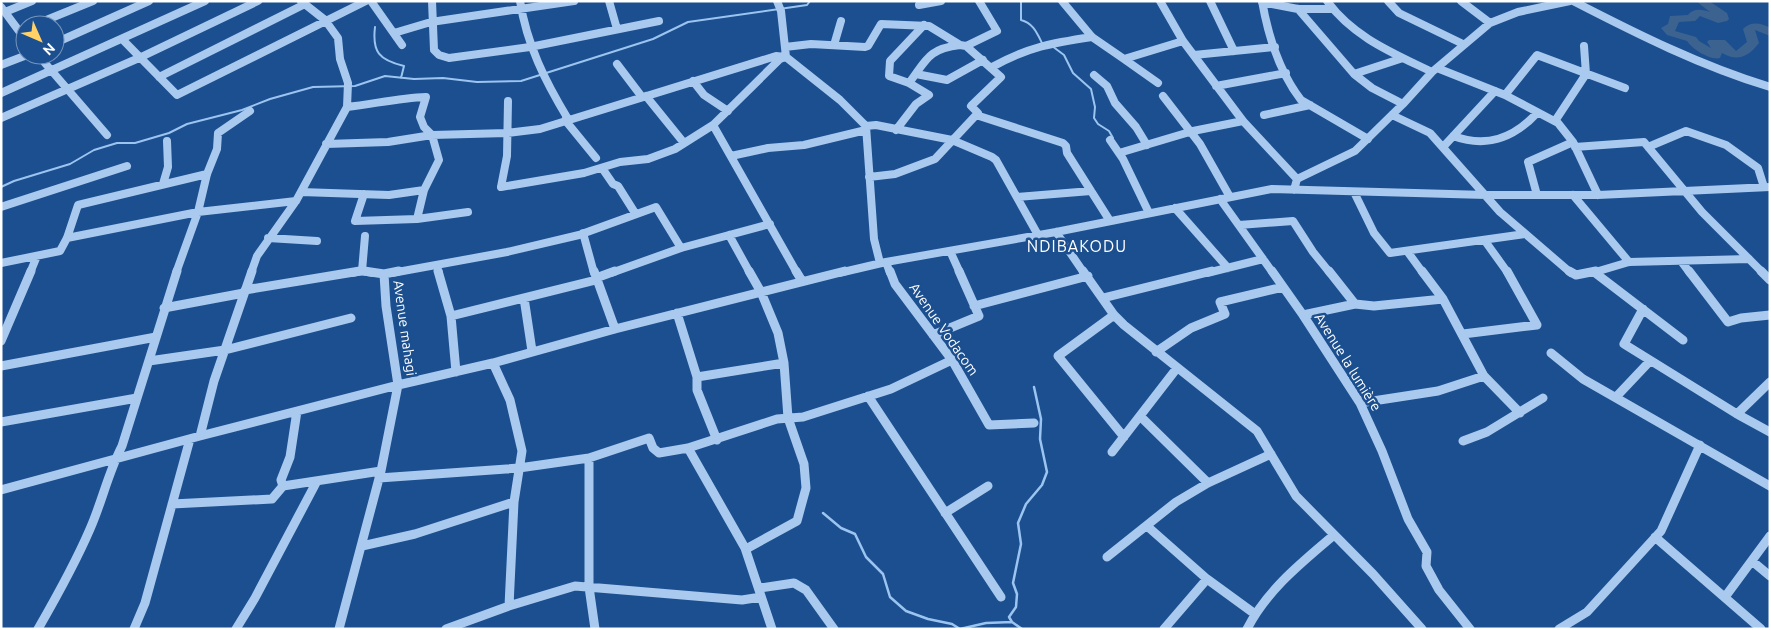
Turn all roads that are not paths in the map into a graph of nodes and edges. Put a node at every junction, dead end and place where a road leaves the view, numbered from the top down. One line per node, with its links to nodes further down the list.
1 (32, 1): 27 (street)
2 (93, 1): 29 (street)
3 (149, 1): 40 (street)
4 (205, 1): 41 (street)
5 (258, 1): 54 (street)
6 (366, 1): 30 (street)
7 (371, 1): 38 (street)
8 (432, 1): 32 (street)
9 (520, 1): 28 (street)
10 (574, 1): 28 (street)
11 (609, 1): 37 (street)
12 (941, 1): 23 (street)
13 (979, 1): 46 (street)
14 (1063, 1): 39 (street)
15 (1160, 1): 42 (street)
16 (1210, 1): 51 (street)
17 (1327, 1): 26 (street)
18 (1388, 1): 43 (street)
19 (1461, 1): 35 (street)
20 (1571, 1): 35 (street); 75 (street)
21 (303, 2): 30 (street); 70 (street)
22 (1262, 2): 25 (street); 47 (street)
23 (919, 5)
24 (779, 7): 50 (street)
25 (1298, 9): 26 (street); 67 (street)
26 (1332, 9): 55 (street)
27 (3, 10): 34 (street)
28 (521, 10): 32 (street); 49 (street)
29 (59, 15)
30 (325, 21): 70 (street); 86 (street)
31 (659, 21): 37 (street)
32 (431, 22): 38 (street); 49 (street)
33 (841, 22): 45 (street)
34 (15, 23)
35 (1490, 23): 43 (street)
36 (924, 25): 45 (street); 46 (street); 73 (street)
37 (617, 29): 49 (street)
38 (394, 33): 44 (street)
39 (1092, 37): 56 (street); 62 (street)
40 (65, 39)
41 (122, 39): 54 (street); 64 (street)
42 (1184, 41): 52 (street); 56 (street)
43 (1463, 44): 63 (street)
44 (402, 45)
45 (834, 45): 50 (street)
46 (963, 45): 58 (street); 66 (street)
47 (1275, 46): 51 (street); 65 (street)
48 (1584, 46): 68 (street)
49 (530, 47): 94 (street)
50 (785, 47): 53 (street)
51 (1234, 51): 52 (street)
52 (1194, 55): 74 (street)
53 (786, 57): 71 (street); 87 (street); 98 (street)
54 (139, 58): 70 (street); 77 (street)
55 (1404, 58): 63 (street); 67 (street)
56 (1124, 59): 72 (street)
57 (15, 60): 60 (street)
58 (983, 60): 62 (street); 66 (street)
59 (617, 64): 81 (street)
60 (1, 65)
61 (47, 65): 64 (street)
62 (992, 67): 90 (street)
63 (1435, 70): 78 (street); 84 (street)
64 (52, 71): 77 (street); 79 (street)
65 (1286, 73): 74 (street); 85 (street)
66 (916, 74): 73 (street)
67 (1354, 74): 84 (street)
68 (1586, 74): 76 (street); 80 (street); 96 (street)
69 (1094, 75): 111 (street)
70 (159, 77)
71 (693, 81): 81 (street); 87 (street)
72 (1158, 83)
73 (909, 84): 99 (street)
74 (1216, 86): 95 (street)
75 (1770, 87)
76 (1625, 88)
77 (67, 89): 93 (street); 103 (street)
78 (1495, 91): 80 (street); 104 (street)
79 (1, 94)
80 (1505, 95): 89 (street)
81 (644, 96): 94 (street); 109 (street)
82 (1163, 96): 100 (street, Avenue la lumière)
83 (508, 101): 101 (street)
84 (1403, 104): 92 (street)
85 (1310, 105): 91 (street); 105 (street)
86 (347, 107): 102 (street); 110 (street)
87 (728, 110): 97 (street)
88 (250, 111): 120 (street)
89 (1537, 113): 96 (street); 104 (street)
90 (976, 115): 106 (street); 128 (street)
91 (1264, 115)
92 (1392, 115): 105 (street); 113 (street)
93 (1, 118)
94 (566, 120): 101 (street); 117 (street)
95 (1243, 120): 100 (street); 122 (street)
96 (1555, 121): 112 (street)
97 (713, 126): 109 (street); 116 (street)
98 (866, 128): 99 (street); 116 (street); 121 (street, Avenue Vodacom)
99 (896, 130): 106 (street)
100 (1193, 131): 111 (street); 137 (street, Avenue la lumière)
101 (507, 133): 102 (street); 119 (street)
102 (432, 134): 110 (street); 125 (street)
103 (107, 135)
104 (1454, 136): 113 (street)
105 (1368, 138): 122 (street)
106 (952, 140): 121 (street); 136 (street)
107 (1110, 140): 115 (street)
108 (167, 141): 123 (street)
109 (684, 143): 119 (street)
110 (326, 144): 129 (street)
111 (1147, 145): 115 (street)
112 (1574, 145): 114 (street); 133 (street); 135 (street)
113 (1444, 146): 132 (street)
114 (1648, 147): 124 (street); 127 (street)
115 (1119, 152): 144 (street)
116 (731, 156): 147 (street)
117 (596, 158)
118 (127, 166): 139 (street)
119 (602, 168): 143 (street)
120 (207, 174): 123 (street); 141 (street)
121 (869, 177): 168 (street, Avenue Vodacom)
122 (1297, 180): 126 (street)
123 (163, 184): 155 (street)
124 (1767, 187): 127 (street)
125 (424, 190): 131 (street); 145 (street)
126 (1294, 190): 130 (street); 137 (street)
127 (1683, 190): 135 (street); 164 (street)
128 (1091, 191): 136 (street); 146 (street)
129 (301, 192): 131 (street); 138 (street)
130 (1354, 192): 132 (street); 161 (street)
131 (364, 194): 145 (street)
132 (1486, 195): 133 (street); 151 (street)
133 (1537, 195): 134 (street)
134 (1573, 195): 135 (street); 167 (street)
135 (1598, 195)
136 (1017, 197): 153 (street)
137 (1225, 198): 140 (street); 148 (street, Avenue la lumière)
138 (296, 201): 141 (street); 156 (street)
139 (1, 207)
140 (1175, 208): 144 (street); 170 (street)
141 (198, 212): 155 (street); 188 (street)
142 (468, 212): 145 (street)
143 (635, 213): 150 (street); 159 (street)
144 (1149, 213): 146 (street)
145 (417, 219)
146 (1110, 221): 149 (street)
147 (770, 224): 152 (street); 179 (street)
148 (1239, 225): 163 (street, Avenue la lumière); 186 (street)
149 (1056, 232): 153 (street); 176 (street)
150 (582, 233): 169 (street); 177 (street)
151 (1525, 234): 157 (street); 174 (street)
152 (729, 235): 159 (street); 182 (street)
153 (1038, 235): 160 (street)
154 (365, 236): 173 (street)
155 (67, 238): 162 (street)
156 (268, 238): 158 (street); 181 (street)
157 (1485, 241): 161 (street); 197 (street)
158 (317, 242)
159 (681, 248): 177 (street)
160 (950, 251): 168 (street); 187 (street)
161 (1407, 251): 185 (street)
162 (37, 256): 166 (street); 201 (street)
163 (1263, 259): 170 (street); 180 (street, Avenue la lumière)
164 (1749, 259): 165 (street); 172 (street)
165 (1681, 261): 167 (street); 193 (street)
166 (1, 262)
167 (1629, 262): 174 (street)
168 (883, 263): 179 (street); 198 (street, Avenue Vodacom)
169 (437, 266): 175 (street); 194 (street)
170 (1228, 268): 184 (street)
171 (1770, 268): 172 (street)
172 (1760, 270): 178 (street)
173 (362, 271): 175 (street); 181 (street)
174 (1594, 272): 189 (street)
175 (384, 274): 217 (street, Avenue mahagi)
176 (1088, 276): 184 (street); 187 (street)
177 (596, 279): 183 (street); 196 (street)
178 (1770, 280)
179 (802, 281): 182 (street)
180 (1283, 287): 191 (street, Avenue la lumière); 204 (street)
181 (244, 292): 188 (street); 202 (street)
182 (761, 292): 190 (street); 210 (street)
183 (524, 298): 194 (street); 203 (street)
184 (1102, 298): 192 (street)
185 (1443, 299): 186 (street); 197 (street)
186 (1355, 304): 191 (street)
187 (974, 306): 198 (street)
188 (164, 308): 199 (street)
189 (1643, 309): 200 (street); 208 (street)
190 (677, 313): 196 (street); 215 (street)
191 (1303, 314): 222 (street, Avenue la lumière)
192 (1114, 315): 204 (street); 232 (street)
193 (1770, 315)
194 (451, 316): 213 (street)
195 (351, 318): 202 (street)
196 (615, 329): 203 (street)
197 (1463, 334): 214 (street)
198 (933, 335): 206 (street, Avenue Vodacom)
199 (156, 337): 207 (street); 211 (street)
200 (1683, 340)
201 (1, 341)
202 (225, 350): 207 (street); 231 (street)
203 (532, 351): 209 (street)
204 (1156, 352): 212 (street)
205 (1551, 353): 219 (street)
206 (952, 360): 218 (street); 229 (street, Avenue Vodacom)
207 (148, 361): 220 (street)
208 (1650, 361): 219 (street); 225 (street)
209 (493, 363): 213 (street); 242 (street)
210 (784, 363): 215 (street); 227 (street)
211 (1, 366)
212 (1177, 368): 226 (street); 239 (street)
213 (456, 372): 217 (street)
214 (1484, 376): 222 (street); 224 (street)
215 (697, 377): 234 (street)
216 (1770, 382): 225 (street)
217 (398, 384): 223 (street); 243 (street, Avenue mahagi)
218 (868, 396): 227 (street); 252 (street)
219 (1616, 397): 236 (street)
220 (137, 398): 228 (street); 241 (street)
221 (1543, 398): 224 (street)
222 (1360, 403): 279 (street, Avenue la lumière)
223 (297, 411): 231 (street); 246 (street)
224 (1520, 413): 235 (street)
225 (1737, 414): 230 (street)
226 (1140, 416): 232 (street); 245 (street)
227 (788, 418): 234 (street); 258 (street)
228 (1, 422)
229 (1034, 423)
230 (1770, 432)
231 (200, 436): 233 (street)
232 (1124, 437): 238 (street)
233 (190, 439): 241 (street); 251 (street)
234 (717, 440): 237 (street)
235 (1463, 441)
236 (1700, 446): 248 (street); 256 (street)
237 (688, 448): 240 (street); 258 (street)
238 (1112, 452)
239 (1271, 454): 245 (street); 254 (street)
240 (589, 458): 242 (street); 263 (street)
241 (113, 461): 249 (street); 269 (street)
242 (519, 468): 243 (street); 250 (street)
243 (380, 475): 244 (street); 257 (street, Avenue mahagi)
244 (317, 481): 246 (street); 271 (street)
245 (1208, 483): 253 (street)
246 (283, 486): 251 (street)
247 (988, 486): 252 (street)
248 (1770, 486)
249 (1, 490)
250 (514, 502): 257 (street); 267 (street)
251 (172, 504): 270 (street)
252 (945, 513): 265 (street)
253 (1147, 526): 259 (street); 262 (street)
254 (1334, 534): 268 (street); 278 (street)
255 (1770, 536): 260 (street)
256 (1656, 537): 266 (street); 280 (street)
257 (362, 546): 272 (street, Avenue mahagi)
258 (746, 549): 264 (street)
259 (1107, 558)
260 (1752, 560): 261 (street); 266 (street)
261 (1770, 576)
262 (1207, 579): 268 (street); 277 (street)
263 (589, 587): 264 (street); 267 (street); 274 (street)
264 (761, 593): 275 (street); 276 (street)
265 (1001, 596)
266 (1725, 597): 281 (street)
267 (509, 606): 273 (street)
268 (1252, 624)
269 (38, 629)
270 (134, 629)
271 (236, 629)
272 (339, 629)
273 (446, 629)
274 (595, 629)
275 (772, 629)
276 (834, 629)
277 (1164, 629)
278 (1422, 629)
279 (1470, 629)
280 (1559, 629)
281 (1761, 629)

